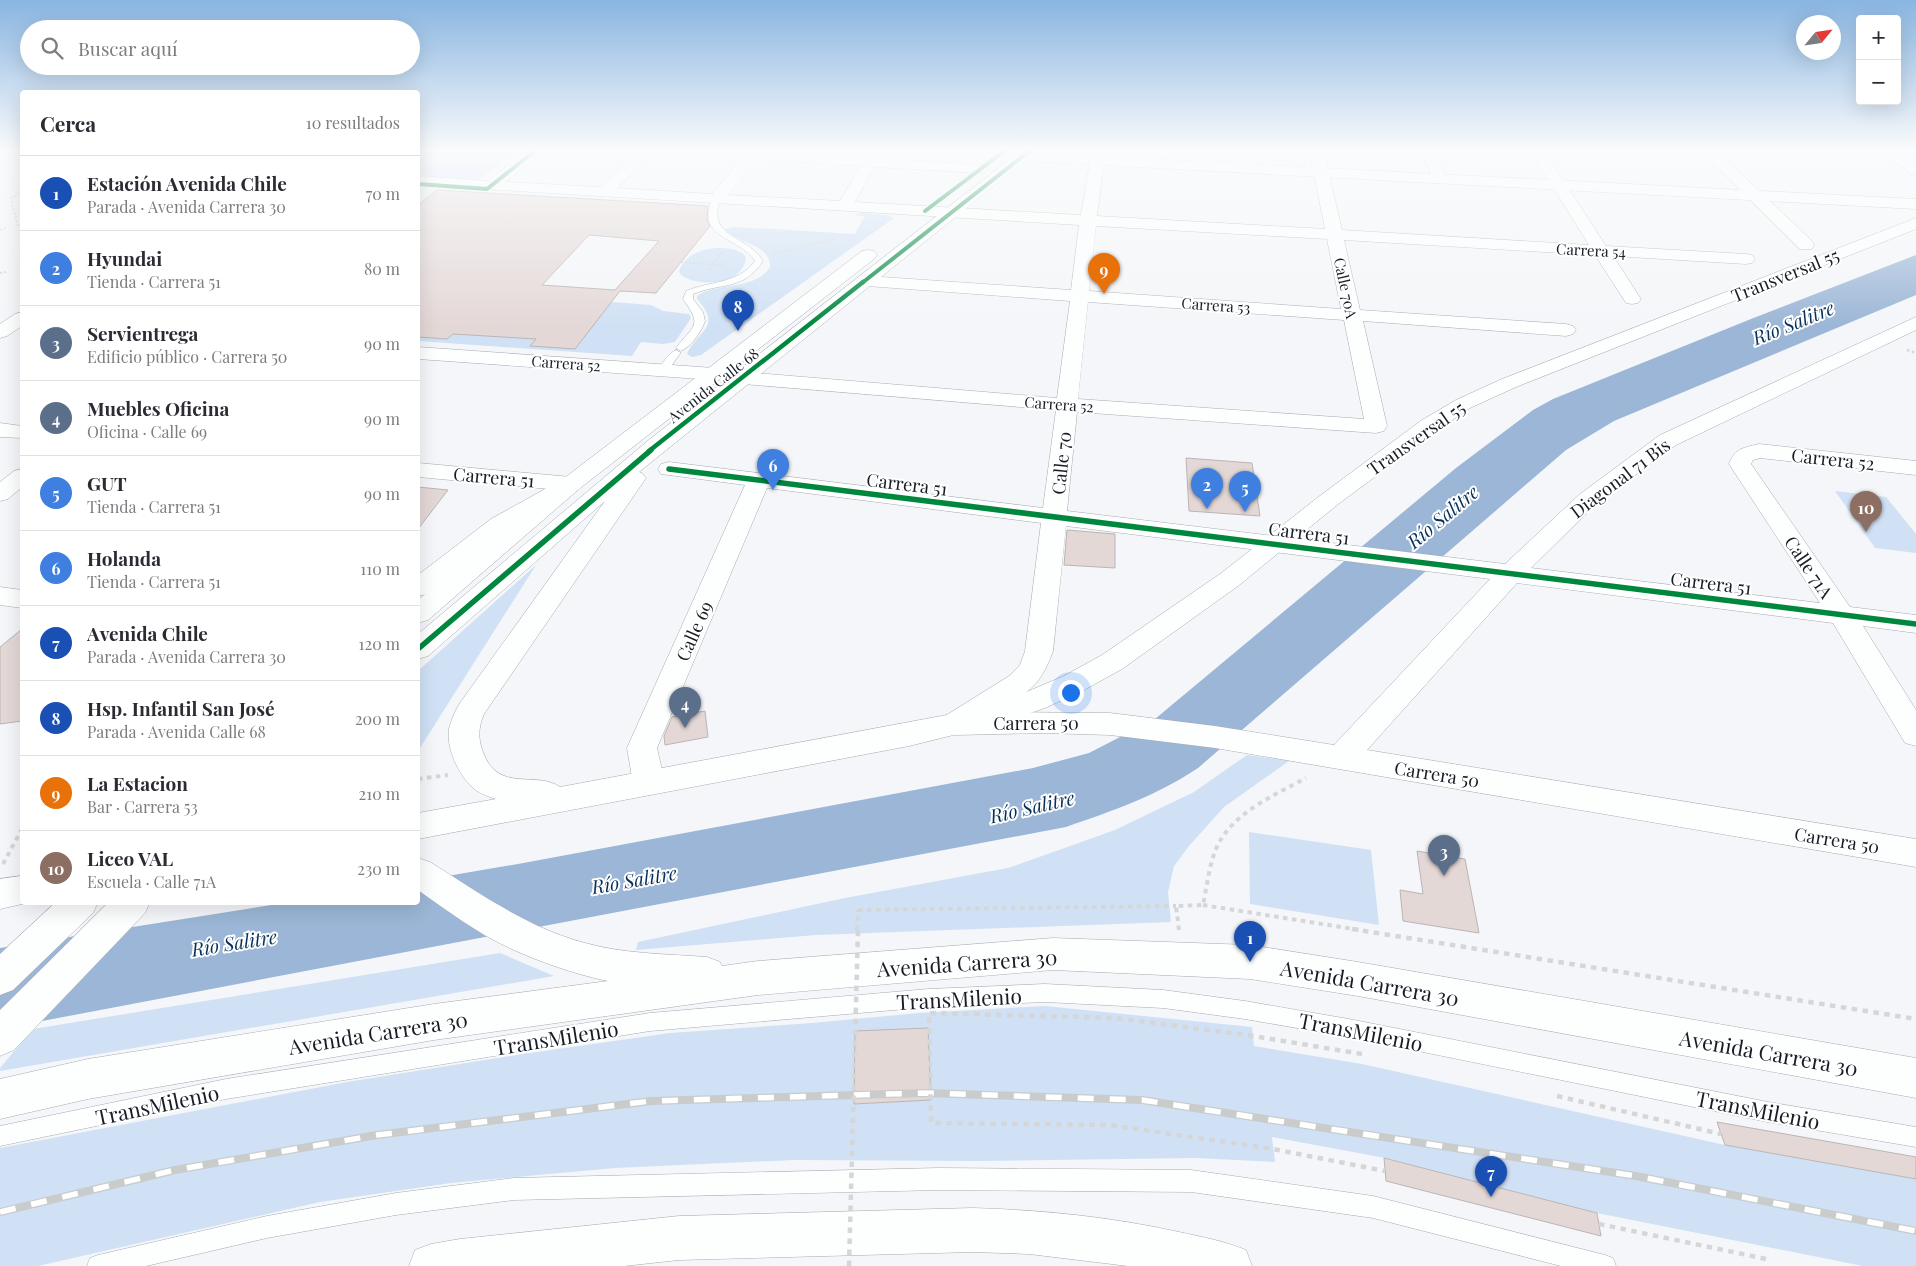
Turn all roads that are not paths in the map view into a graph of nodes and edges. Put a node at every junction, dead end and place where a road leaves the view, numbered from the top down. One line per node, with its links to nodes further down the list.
1 (714, 208): 29 (lane)
2 (866, 208): 9 (main road, Carrera 54)
3 (929, 208): 9 (main road)
4 (957, 208): 10 (main road, Avenida Calle 68)
5 (1090, 208): 11 (main road, Calle 70)
6 (1329, 208): 14 (main road, Calle 70A)
7 (1573, 208): 17 (main road)
8 (1768, 208): 15 (main road)
9 (925, 211): 10 (main road, Carrera 54); 13 (main road)
10 (951, 213): 11 (main road, Carrera 54); 19 (main road, Avenida Calle 68)
11 (1088, 220): 14 (main road, Carrera 54); 20 (main road, Calle 70)
12 (1916, 223): 47 (main road, Transversal 55)
13 (902, 230)
14 (1335, 236): 17 (main road, Carrera 54); 22 (main road, Calle 70A)
15 (1806, 245)
16 (878, 248): 32 (main road, Avenida Calle 68)
17 (1601, 251): 18 (main road, Carrera 54); 21 (main road)
18 (1746, 259)
19 (867, 281): 20 (main road, Carrera 53); 33 (main road, Avenida Calle 68)
20 (1080, 296): 22 (main road, Carrera 53); 34 (main road, Calle 70)
21 (1632, 299)
22 (1352, 315): 27 (main road, Carrera 53); 35 (main road, Calle 70A)
23 (0, 318): 24 (main road)
24 (20, 319)
25 (20, 320): 28 (main road)
26 (1916, 323): 48 (main road, Diagonal 71 Bis)
27 (1566, 330)
28 (0, 332)
29 (678, 351): 31 (lane)
30 (420, 353): 31 (main road, Carrera 52)
31 (663, 370): 32 (main road, Carrera 52)
32 (714, 374): 44 (main road, Avenida Calle 68)
33 (743, 378): 34 (main road, Carrera 52); 39 (main road, Avenida Calle 68)
34 (1067, 405): 35 (main road, Carrera 52); 46 (main road, Calle 70)
35 (1376, 426)
36 (0, 430): 37 (main road)
37 (20, 432)
38 (1749, 453): 40 (main road, Carrera 52); 53 (main road, Calle 71A)
39 (664, 457): 43 (main road, Carrera 51); 55 (main road, Avenida Calle 68); 60 (main road)
40 (1916, 468)
41 (420, 470): 44 (main road, Carrera 51)
42 (20, 478): 45 (main road)
43 (759, 480): 46 (main road, Carrera 51); 59 (main road, Calle 69)
44 (571, 484): 49 (main road); 52 (main road, Avenida Calle 68)
45 (0, 494)
46 (1055, 517): 47 (main road, Carrera 51); 56 (main road, Calle 70)
47 (1274, 544): 48 (main road, Carrera 51); 56 (main road, Transversal 55)
48 (1500, 572): 53 (main road, Carrera 51); 58 (main road, Diagonal 71 Bis)
49 (420, 586)
50 (0, 596): 51 (main road)
51 (20, 599)
52 (420, 612)
53 (1841, 614): 54 (main road, Carrera 51); 57 (main road, Calle 71A)
54 (1916, 624)
55 (420, 647)
56 (956, 724): 58 (main road, Carrera 50); 59 (main road)
57 (1916, 735)
58 (1342, 758): 62 (main road, Carrera 50)
59 (649, 783): 60 (main road)
60 (580, 798): 61 (main road)
61 (420, 826)
62 (1916, 853)
63 (420, 873): 69 (main road, Avenida Carrera 30)
64 (20, 891): 65 (main road)
65 (0, 894)
66 (78, 905): 68 (main road)
67 (130, 905): 70 (main road)
68 (0, 978)
69 (758, 978): 71 (main road, Avenida Carrera 30); 72 (main road, Avenida Carrera 30)
70 (0, 1037)
71 (1916, 1078)
72 (0, 1099)
73 (0, 1136): 74 (lane, TransMilenio)
74 (1916, 1138)
75 (98, 1266): 78 (lane)
76 (431, 1266): 77 (main road)
77 (1230, 1266)
78 (1605, 1266)

